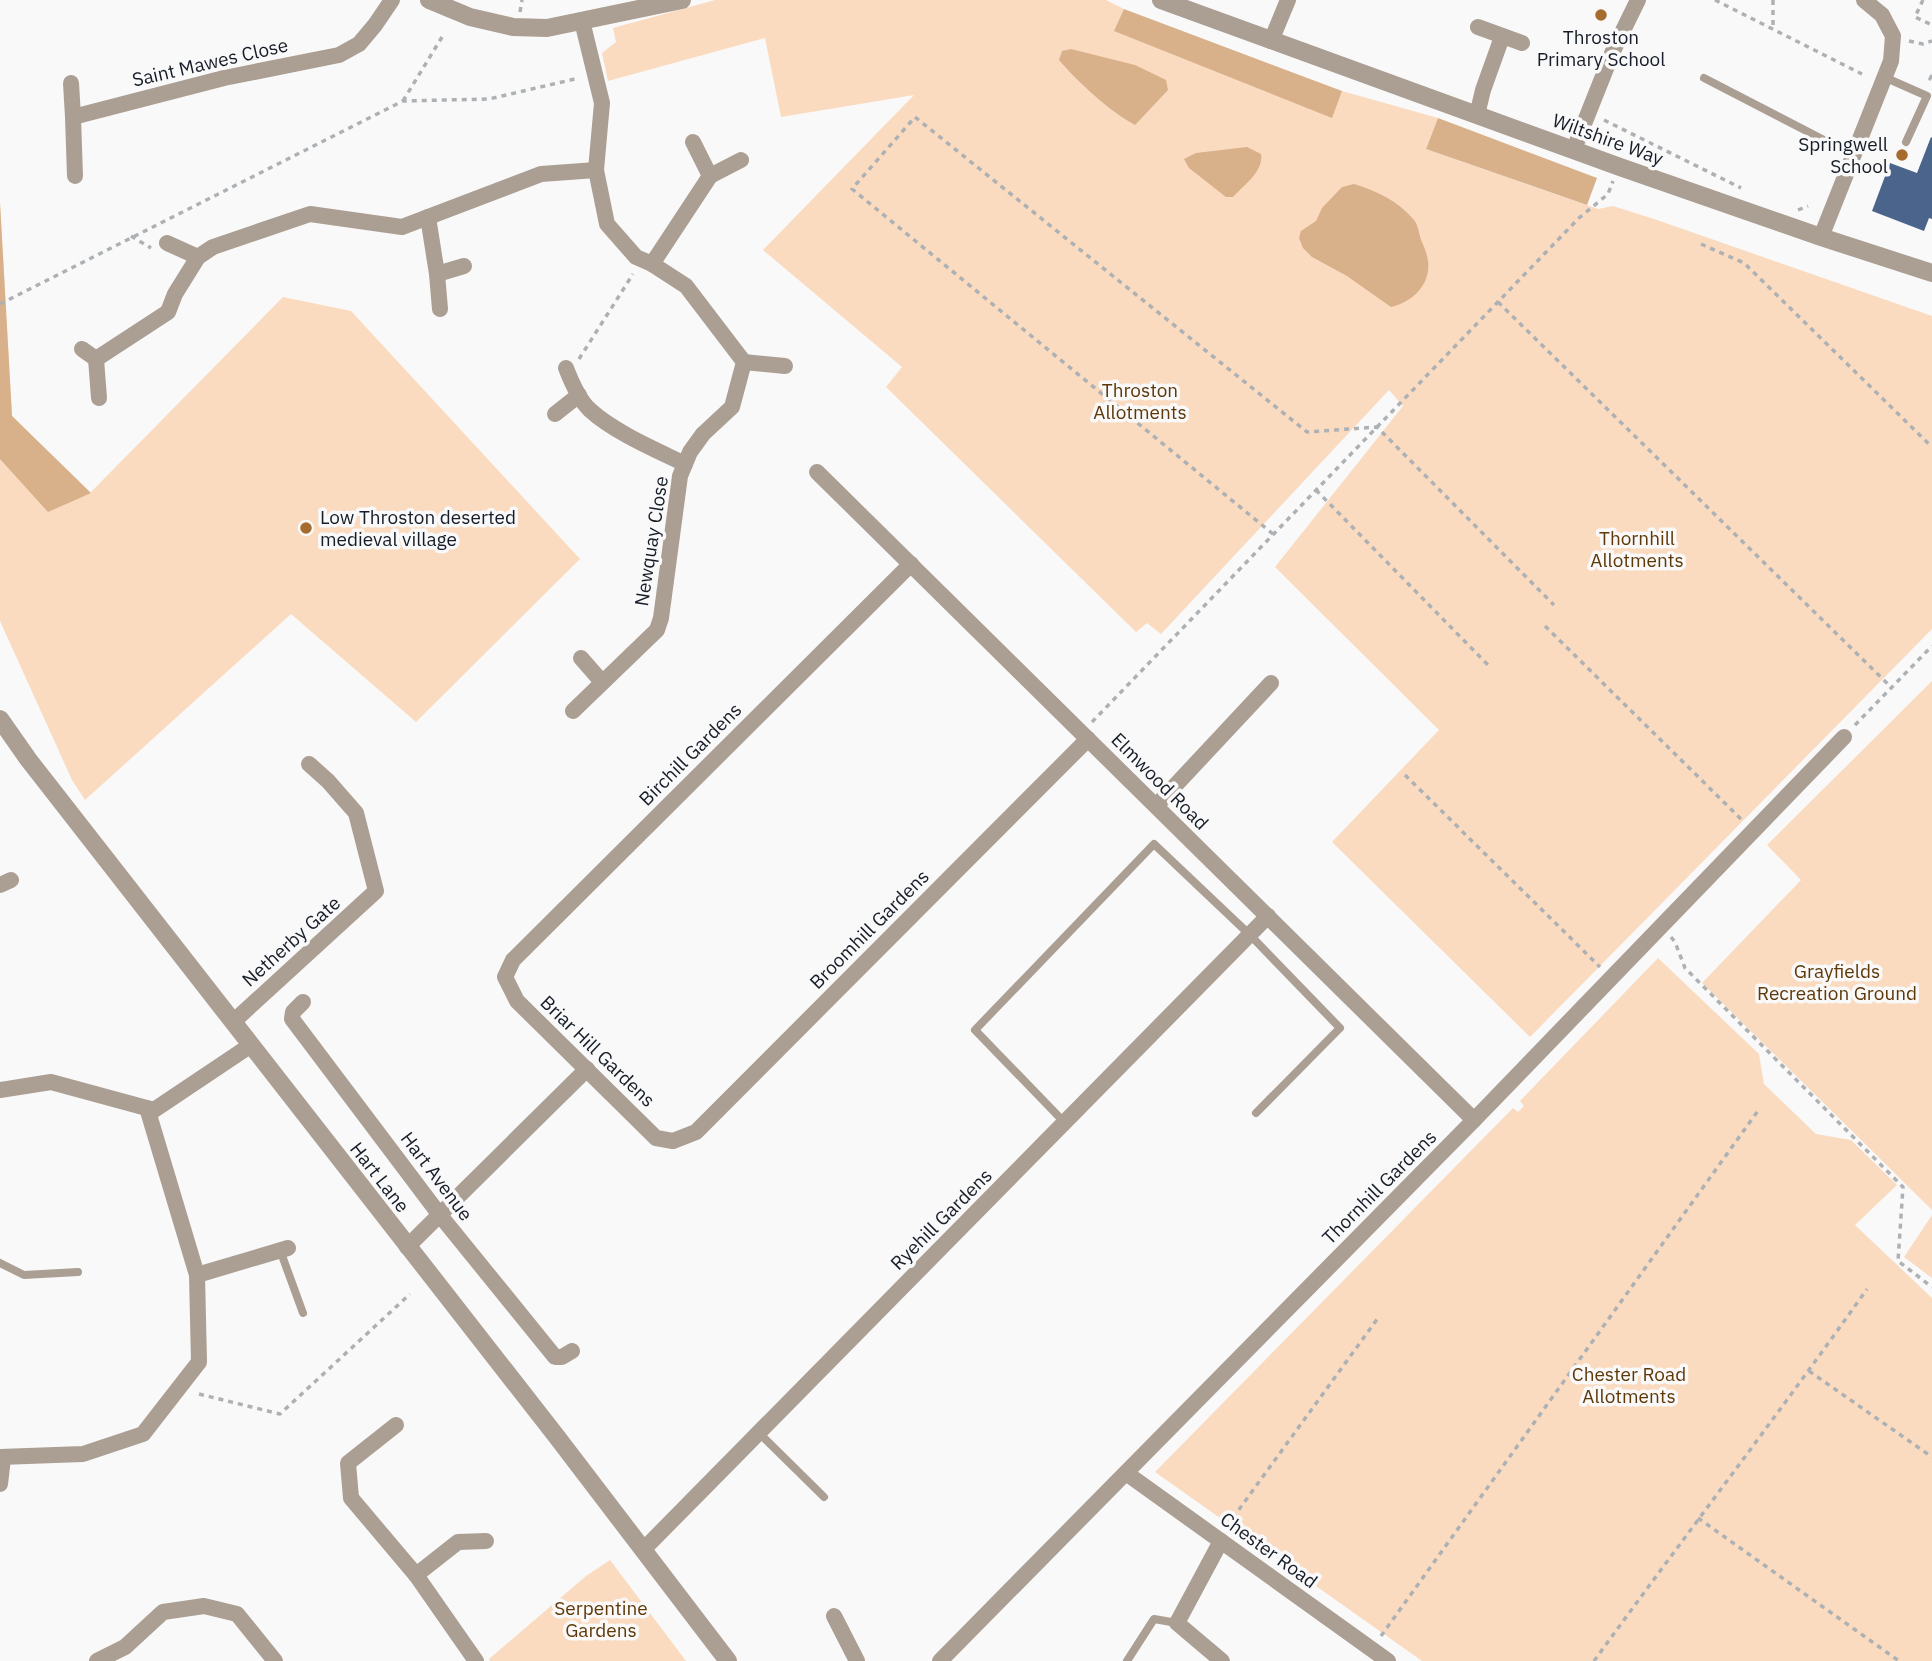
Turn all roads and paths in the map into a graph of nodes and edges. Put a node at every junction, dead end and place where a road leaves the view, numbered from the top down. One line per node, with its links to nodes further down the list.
1 (392, 0): 29 (street, Saint Mawes Close)
2 (429, 0): 11 (street)
3 (1161, 0): 18 (street, Wiltshire Way)
4 (1288, 0): 18 (street)
5 (1638, 0): 33 (street)
6 (1715, 0): 14 (path)
7 (1773, 0): 14 (path)
8 (1864, 0): 15 (street)
9 (1923, 0): 12 (path)
10 (674, 1): 11 (street)
11 (582, 22): 21 (street)
12 (1932, 25)
13 (1478, 27): 17 (street)
14 (1773, 29): 22 (path)
15 (1894, 36): 19 (path); 24 (street)
16 (442, 37): 27 (path)
17 (1502, 37): 20 (street); 28 (street)
18 (1271, 41): 28 (street, Wiltshire Way)
19 (1932, 41)
20 (1522, 43)
21 (595, 74): 27 (path); 37 (street)
22 (1861, 74)
23 (1704, 78): 34 (lane)
24 (1884, 78): 26 (lane); 34 (street)
25 (71, 82): 29 (street)
26 (1929, 96): 32 (lane)
27 (403, 100): 53 (path)
28 (1477, 115): 33 (street, Wiltshire Way)
29 (73, 117): 38 (street)
30 (1608, 121): 40 (path)
31 (693, 142): 39 (street)
32 (1906, 142)
33 (1574, 149): 36 (street, Wiltshire Way)
34 (1853, 155): 44 (street)
35 (741, 160): 39 (street)
36 (1620, 167): 44 (street, Wiltshire Way); 52 (path)
37 (596, 170): 43 (street); 48 (street)
38 (75, 176)
39 (710, 176): 48 (street)
40 (1742, 189)
41 (1808, 206): 42 (path)
42 (1791, 213)
43 (428, 217): 47 (street); 51 (street)
44 (1821, 237): 50 (street, Wiltshire Way)
45 (167, 243): 47 (street)
46 (1701, 244): 64 (path)
47 (198, 257): 56 (street)
48 (647, 262): 57 (street); 59 (path)
49 (464, 266): 51 (street)
50 (1932, 273)
51 (437, 274): 54 (street)
52 (1498, 302): 63 (path); 77 (path)
53 (0, 304)
54 (440, 309)
55 (82, 349): 56 (street)
56 (96, 359): 61 (street)
57 (744, 362): 58 (street); 65 (street, Newquay Close)
58 (785, 366)
59 (567, 371): 60 (street)
60 (579, 395): 62 (street); 65 (street)
61 (99, 398)
62 (555, 414)
63 (1377, 427): 67 (path); 68 (path); 70 (path)
64 (1932, 447)
65 (685, 464): 75 (street, Newquay Close)
66 (817, 472): 69 (street, Elmwood Road)
67 (1316, 490): 68 (path); 74 (path)
68 (1273, 534): 80 (path)
69 (911, 564): 80 (street, Elmwood Road); 89 (street, Birchill Gardens)
70 (1553, 605)
71 (1545, 626): 85 (path)
72 (1932, 646): 77 (path)
73 (581, 659): 75 (street)
74 (1491, 668)
75 (602, 682): 78 (street, Newquay Close)
76 (1271, 683): 84 (street)
77 (1892, 688): 81 (path)
78 (573, 711)
79 (0, 719): 92 (street, Hart Lane)
80 (1085, 736): 84 (street, Elmwood Road); 101 (street, Broomhill Gardens)
81 (1844, 737): 85 (street, Thornhill Gardens)
82 (309, 764): 92 (street, Netherby Gate)
83 (1405, 775): 90 (path)
84 (1156, 806): 86 (street, Elmwood Road)
85 (1753, 831): 87 (street, Thornhill Gardens)
86 (1268, 916): 88 (street, Ryehill Gardens); 99 (street, Elmwood Road)
87 (1662, 926): 90 (street, Thornhill Gardens); 108 (path)
88 (1250, 935): 98 (lane); 100 (street, Ryehill Gardens); 100 (lane)
89 (505, 977): 94 (street, Briar Hill Gardens)
90 (1611, 978): 99 (street, Thornhill Gardens)
91 (303, 1002): 102 (street, Hart Avenue)
92 (233, 1022): 93 (street, Hart Lane)
93 (251, 1045): 96 (street); 103 (street, Hart Lane)
94 (587, 1069): 101 (street, Briar Hill Gardens); 102 (street)
95 (0, 1090): 96 (street)
96 (147, 1108): 107 (street)
97 (1760, 1108): 130 (path)
98 (1256, 1112)
99 (1474, 1120): 120 (street, Thornhill Gardens)
100 (1065, 1123): 117 (street, Ryehill Gardens)
101 (673, 1141)
102 (439, 1214): 103 (street); 113 (street, Hart Avenue)
103 (407, 1247): 126 (street, Hart Lane)
104 (284, 1249): 107 (street); 111 (lane)
105 (0, 1263): 106 (lane)
106 (78, 1272)
107 (197, 1275): 119 (street)
108 (1932, 1287)
109 (1867, 1289): 114 (path)
110 (410, 1294): 115 (path)
111 (303, 1313)
112 (1378, 1318): 124 (path)
113 (572, 1351)
114 (1809, 1371): 118 (path); 123 (path)
115 (199, 1394)
116 (396, 1425): 127 (street)
117 (759, 1433): 122 (lane); 126 (street, Ryehill Gardens)
118 (1932, 1457)
119 (2, 1458): 121 (street)
120 (1126, 1474): 124 (street, Chester Road); 131 (street, Thornhill Gardens)
121 (0, 1484)
122 (824, 1497)
123 (1698, 1518): 140 (path); 141 (path)
124 (1223, 1534): 129 (street); 139 (street, Chester Road)
125 (486, 1541): 127 (street)
126 (643, 1550): 135 (street, Hart Lane)
127 (416, 1575): 134 (street)
128 (834, 1616): 136 (street)
129 (1177, 1623): 137 (lane); 138 (street)
130 (1380, 1638)
131 (947, 1659)
132 (97, 1661): 133 (street)
133 (275, 1661)
134 (475, 1661)
135 (728, 1661)
136 (857, 1661)
137 (1126, 1661)
138 (1222, 1661)
139 (1388, 1661)
140 (1594, 1661)
141 (1899, 1661)

